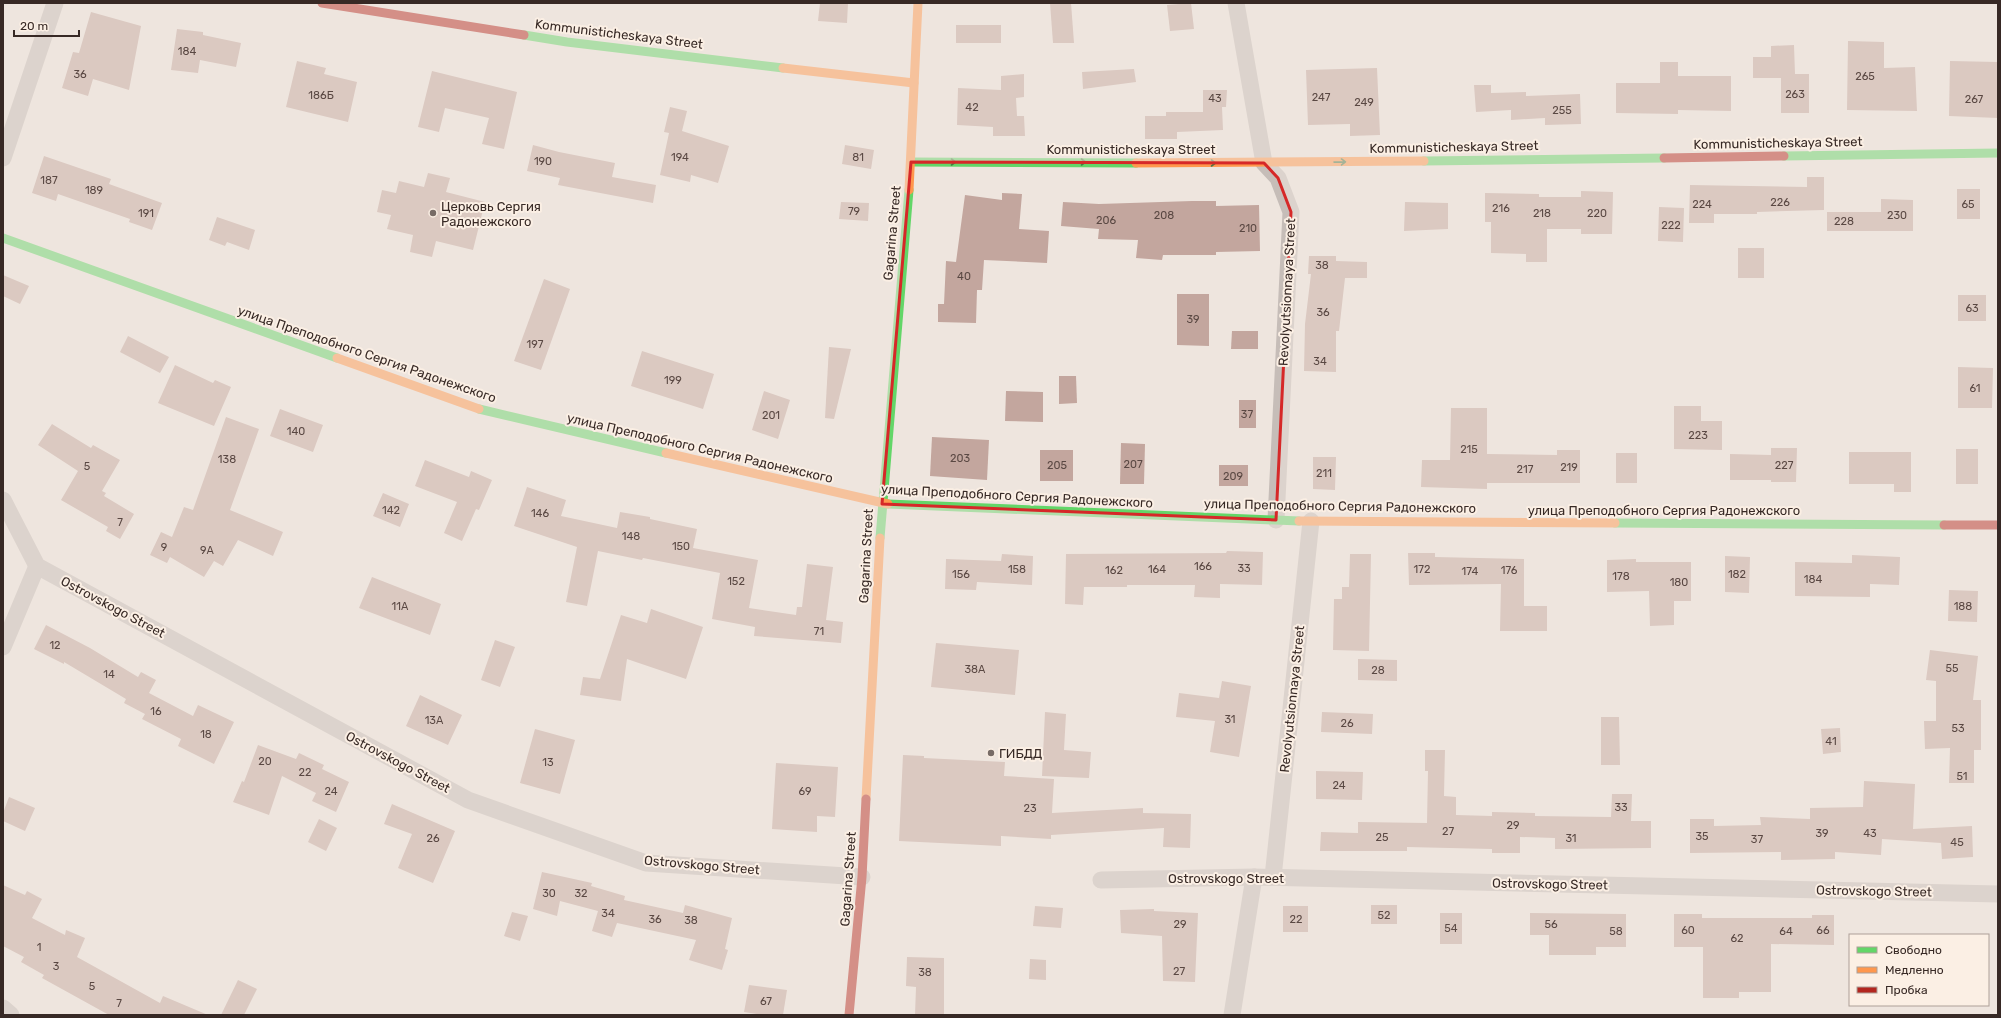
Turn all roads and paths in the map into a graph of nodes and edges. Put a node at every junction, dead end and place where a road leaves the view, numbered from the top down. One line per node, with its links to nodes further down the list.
1 (55, 3): 7 (street)
2 (322, 3): 5 (street, Kommunisticheskaya Street)
3 (918, 3): 5 (street, Gagarina Street)
4 (1236, 3): 9 (street)
5 (914, 83): 8 (street, Gagarina Street)
6 (1998, 153): 9 (street, Kommunisticheskaya Street, one-way to 6)
7 (3, 158)
8 (911, 162): 9 (street, Kommunisticheskaya Street, one-way to 9); 12 (street, Gagarina Street)
9 (1264, 163): 13 (street, Revolyutsionnaya Street)
10 (3, 238): 12 (street, улица Преподобного Сергия Радонежского)
11 (3, 500): 16 (street)
12 (882, 504): 13 (street, улица Преподобного Сергия Радонежского); 18 (street, Gagarina Street)
13 (1276, 520): 14 (street, улица Преподобного Сергия Радонежского)
14 (1311, 521): 15 (street, улица Преподобного Сергия Радонежского); 20 (street, Revolyutsionnaya Street)
15 (1998, 525)
16 (37, 566): 17 (street); 18 (street, Ostrovskogo Street)
17 (3, 647)
18 (862, 877): 25 (street, Gagarina Street)
19 (1254, 877): 20 (street, Ostrovskogo Street); 21 (street, Ostrovskogo Street); 26 (street)
20 (1273, 877): 22 (street, Ostrovskogo Street)
21 (1102, 880)
22 (1998, 894)
23 (3, 1008): 24 (street)
24 (11, 1015)
25 (849, 1015)
26 (1232, 1015)

